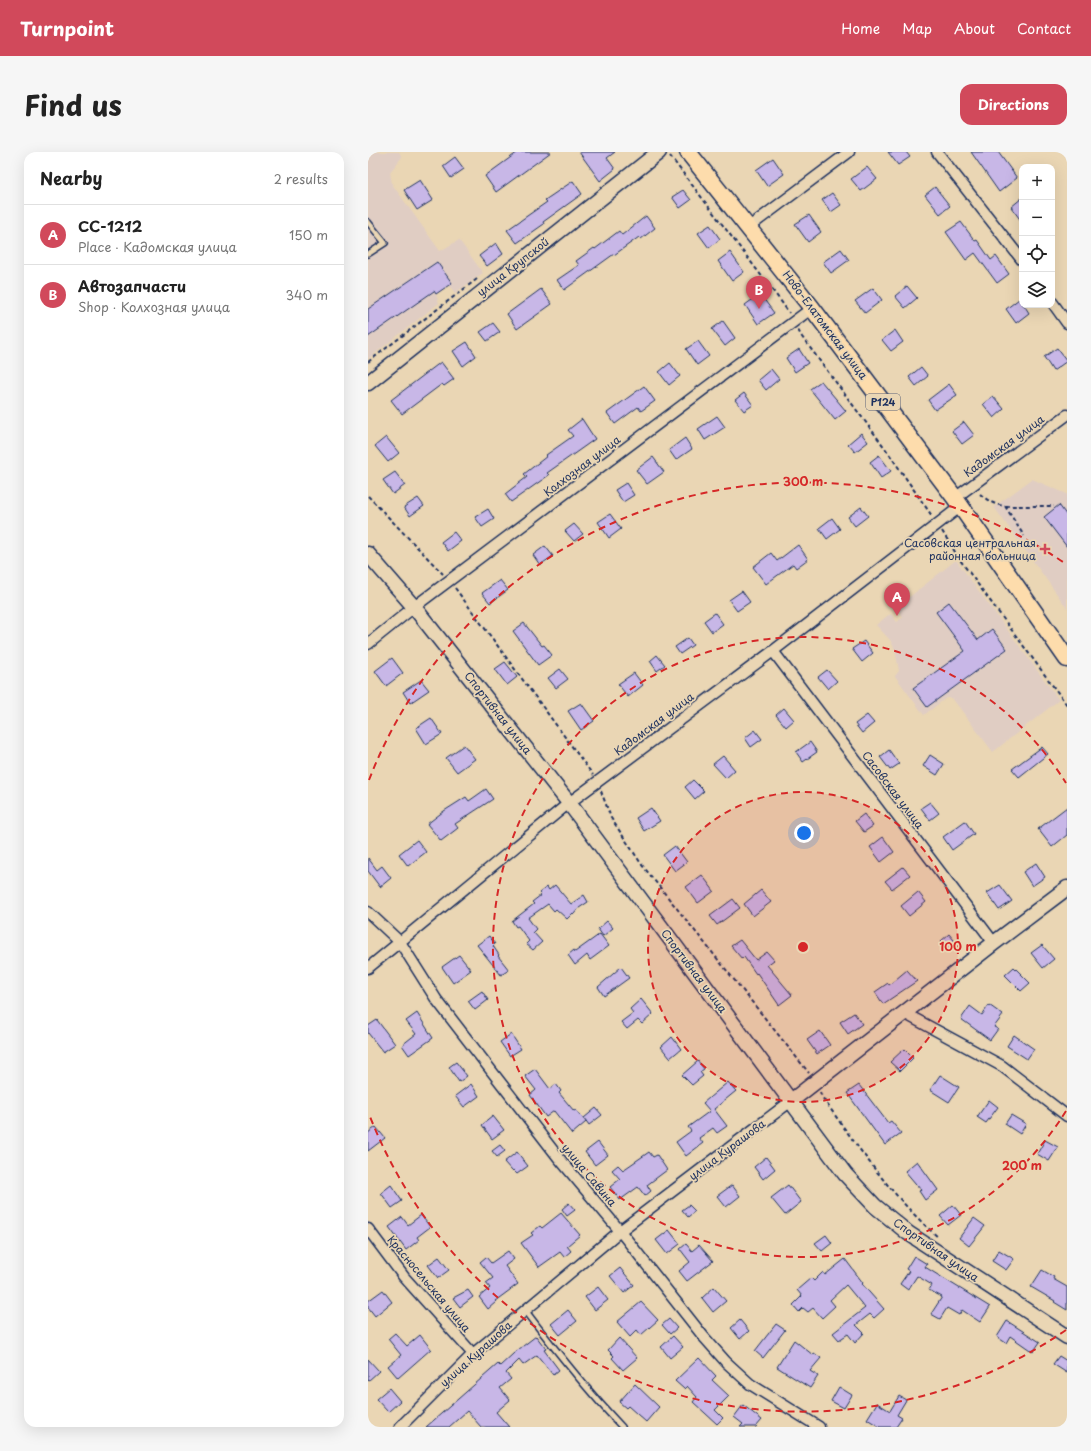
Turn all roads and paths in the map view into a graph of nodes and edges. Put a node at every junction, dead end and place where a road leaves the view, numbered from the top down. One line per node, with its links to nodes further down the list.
1 (659, 152): 14 (street, улица Крупской)
2 (667, 152): 12 (path)
3 (688, 152): 7 (main road, Ново-Елатомская улица / Р124)
4 (849, 152): 7 (street)
5 (937, 152): 9 (street)
6 (368, 222): 8 (lane)
7 (748, 227): 11 (main road, Ново-Елатомская улица / Р124)
8 (368, 254)
9 (1019, 256)
10 (1055, 306): 13 (street)
11 (812, 308): 12 (street, Колхозная улица); 18 (main road, Ново-Елатомская улица / Р124)
12 (794, 322): 21 (path); 24 (street, Колхозная улица)
13 (1067, 323)
14 (368, 383)
15 (1067, 415): 18 (street, Кадомская улица)
16 (980, 494): 19 (path)
17 (368, 496): 24 (path)
18 (958, 502): 21 (street, Кадомская улица); 28 (main road, Ново-Елатомская улица / Р124)
19 (1004, 506): 20 (path); 22 (path)
20 (1054, 506)
21 (938, 525): 27 (street, Кадомская улица); 29 (path)
22 (1024, 536)
23 (368, 554): 25 (street, Спортивная улица)
24 (450, 580): 25 (street, Колхозная улица); 30 (path)
25 (414, 607): 26 (street, Колхозная улица); 31 (street, Спортивная улица)
26 (368, 644)
27 (772, 651): 30 (street, Кадомская улица); 35 (street, Сасовская улица)
28 (1067, 659)
29 (1067, 705)
30 (598, 782): 31 (street, Кадомская улица); 38 (path)
31 (569, 803): 34 (street, Кадомская улица); 39 (street, Спортивная улица)
32 (1067, 888): 35 (street, улица Курашова)
33 (368, 912): 34 (street, улица Савина)
34 (400, 942): 36 (street, Кадомская улица); 42 (street, улица Савина)
35 (994, 943): 37 (street, улица Курашова)
36 (368, 968)
37 (904, 1013): 38 (street, улица Курашова); 40 (street)
38 (816, 1082): 39 (street, улица Курашова); 43 (path)
39 (791, 1101): 42 (street, улица Курашова); 45 (street, Спортивная улица)
40 (1067, 1116)
41 (368, 1229): 46 (street, Красносельская улица)
42 (620, 1231): 44 (street, улица Курашова); 49 (street, улица Савина)
43 (942, 1241)
44 (525, 1310): 46 (street, улица Курашова); 48 (lane)
45 (1067, 1337)
46 (473, 1354): 47 (street, улица Курашова)
47 (400, 1427)
48 (622, 1427)
49 (818, 1427)

